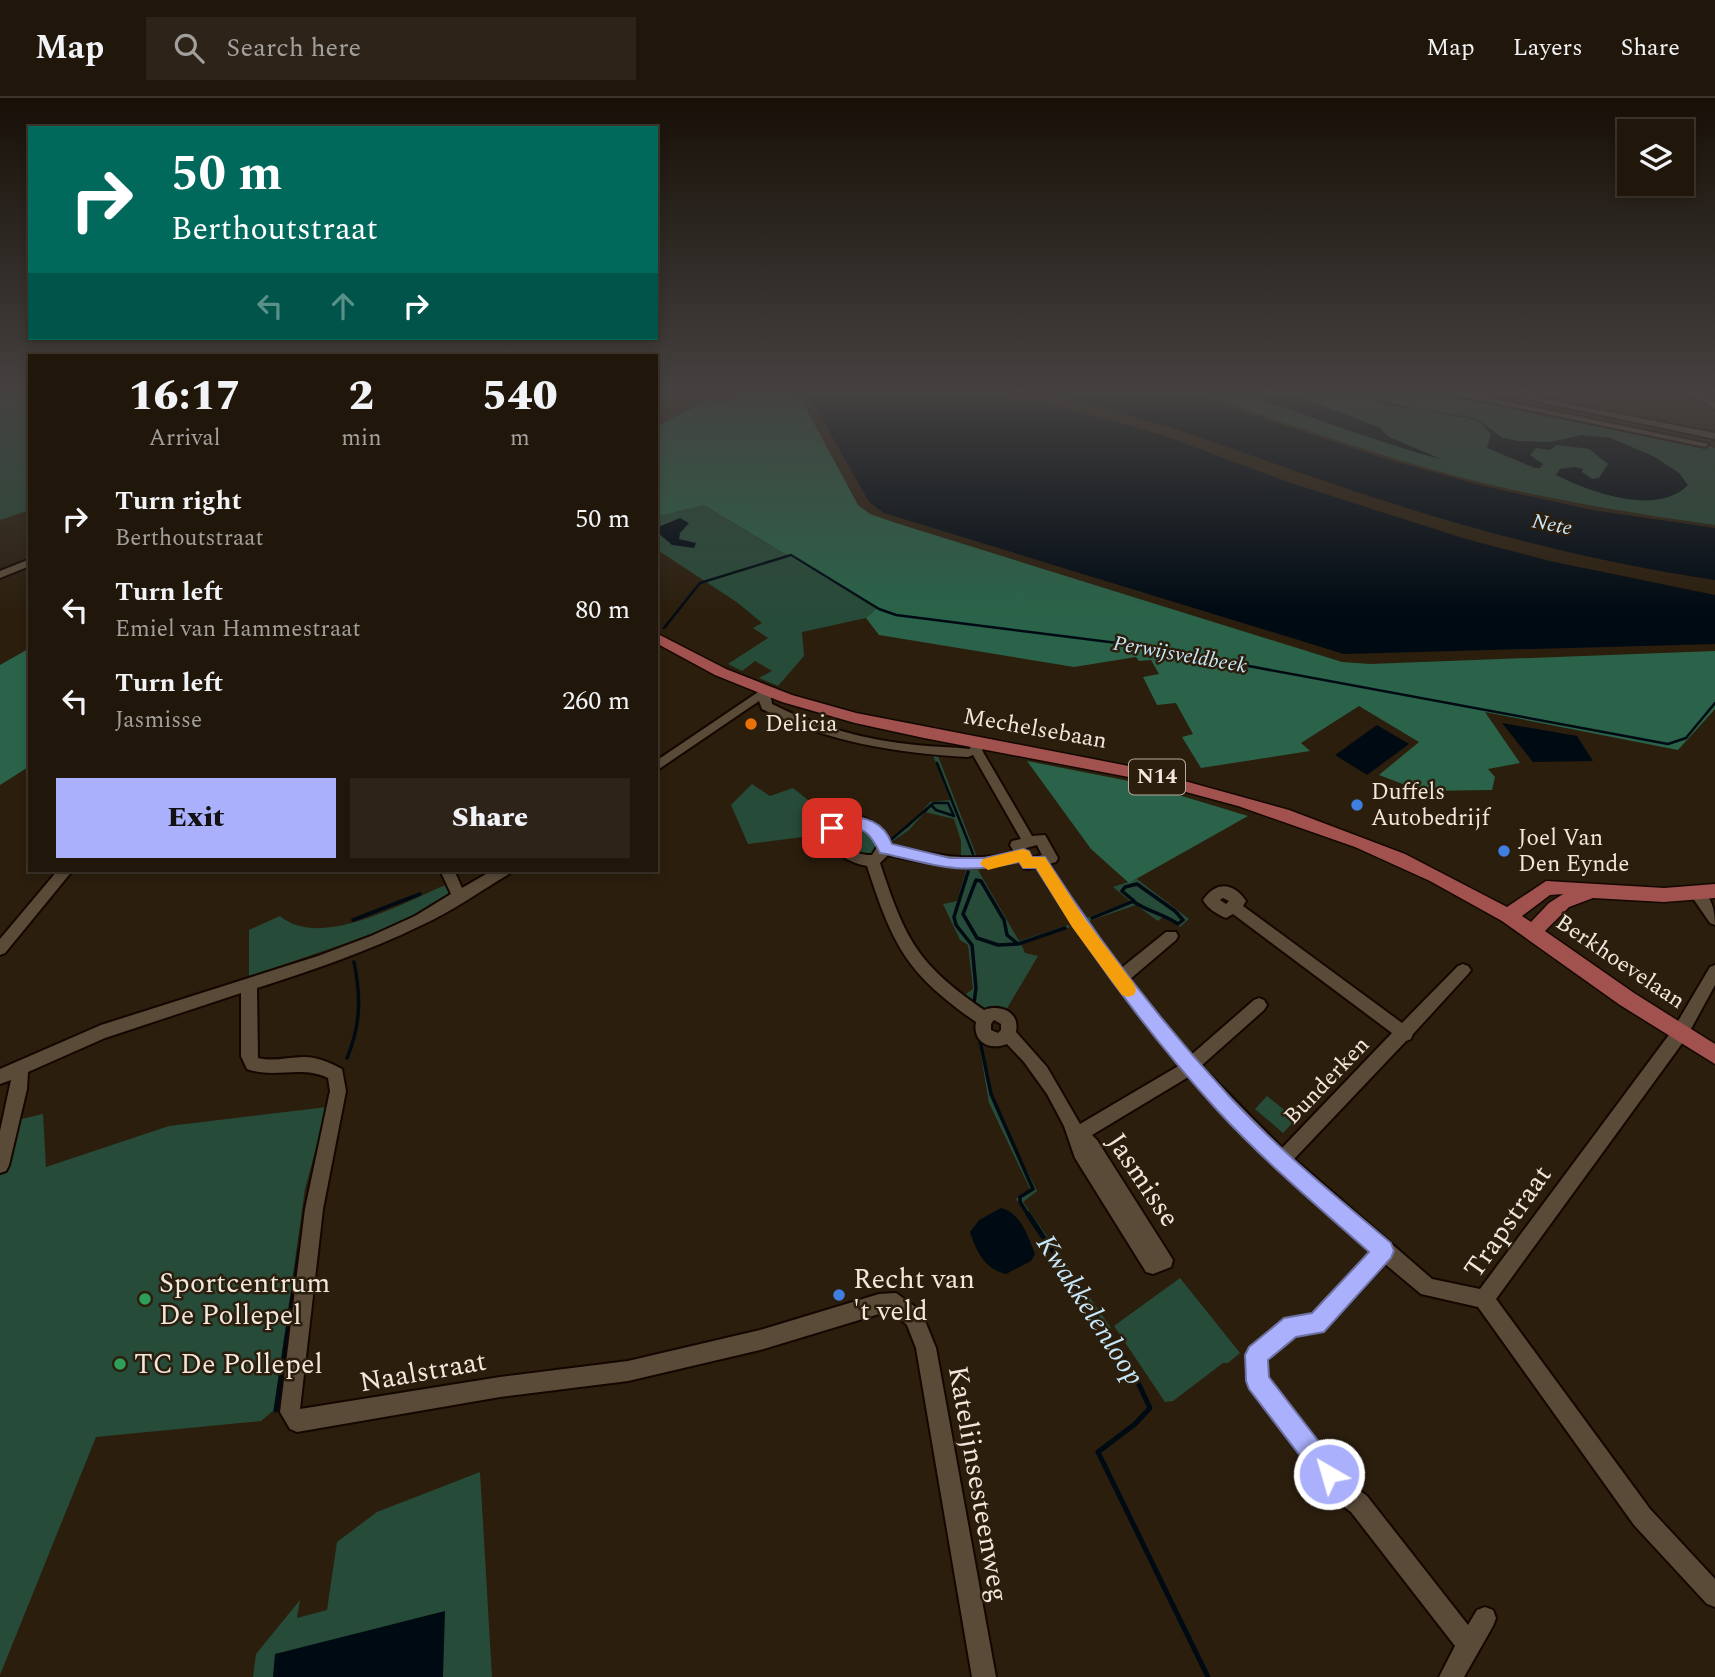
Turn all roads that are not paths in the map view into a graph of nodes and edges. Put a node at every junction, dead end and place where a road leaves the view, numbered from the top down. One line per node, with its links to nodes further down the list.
1 (28, 563): 2 (street)
2 (0, 575)
3 (658, 638): 4 (main road, Mechelsebaan / N14)
4 (764, 692): 5 (main road, Mechelsebaan / N14); 6 (street, Mechelsebaan); 8 (street)
5 (862, 722): 6 (street); 7 (main road, Mechelsebaan / N14)
6 (854, 739): 7 (street, Mechelsebaan)
7 (971, 748): 10 (street); 21 (main road, Mechelsebaan / N14)
8 (658, 766)
9 (886, 849): 10 (street); 11 (street); 11 (street)
10 (1026, 849): 12 (street); 12 (street)
11 (872, 860): 37 (street, Jasmisse)
12 (1040, 861): 28 (street)
13 (64, 872): 25 (street)
14 (448, 872): 19 (street)
15 (501, 872): 19 (street)
16 (1715, 891): 18 (main road)
17 (1604, 893): 18 (main road); 21 (main road); 23 (main road)
18 (1697, 894): 22 (street)
19 (460, 898): 29 (street)
20 (1233, 906): 32 (street, Bunderken)
21 (1508, 916): 23 (main road, Mechelsebaan / N14)
22 (1715, 919)
23 (1533, 933): 31 (main road, Berkhoevelaan)
24 (1171, 936): 28 (street)
25 (0, 950)
26 (1463, 970): 32 (street, Bunderken)
27 (1715, 971): 31 (street, Trapstraat)
28 (1119, 979): 34 (street)
29 (249, 983): 35 (street); 42 (street, Naalstraat)
30 (1259, 1005): 34 (street, Jasmisse)
31 (1680, 1033): 33 (main road, Berkhoevelaan); 41 (street, Trapstraat)
32 (1405, 1034): 38 (street, Bunderken)
33 (1715, 1055)
34 (1191, 1066): 37 (street, Jasmisse); 38 (street)
35 (20, 1067): 36 (street); 39 (street)
36 (0, 1077)
37 (1078, 1134): 37 (street, Jasmisse)
38 (1282, 1160): 40 (street)
39 (0, 1165)
40 (1384, 1251): 41 (street); 45 (street)
41 (1484, 1299): 43 (street, Trapstraat)
42 (904, 1307): 46 (street, Katelijnsesteenweg)
43 (1715, 1596)
44 (1485, 1618): 45 (street)
45 (1469, 1646): 47 (street)
46 (984, 1677)
47 (1451, 1677)

